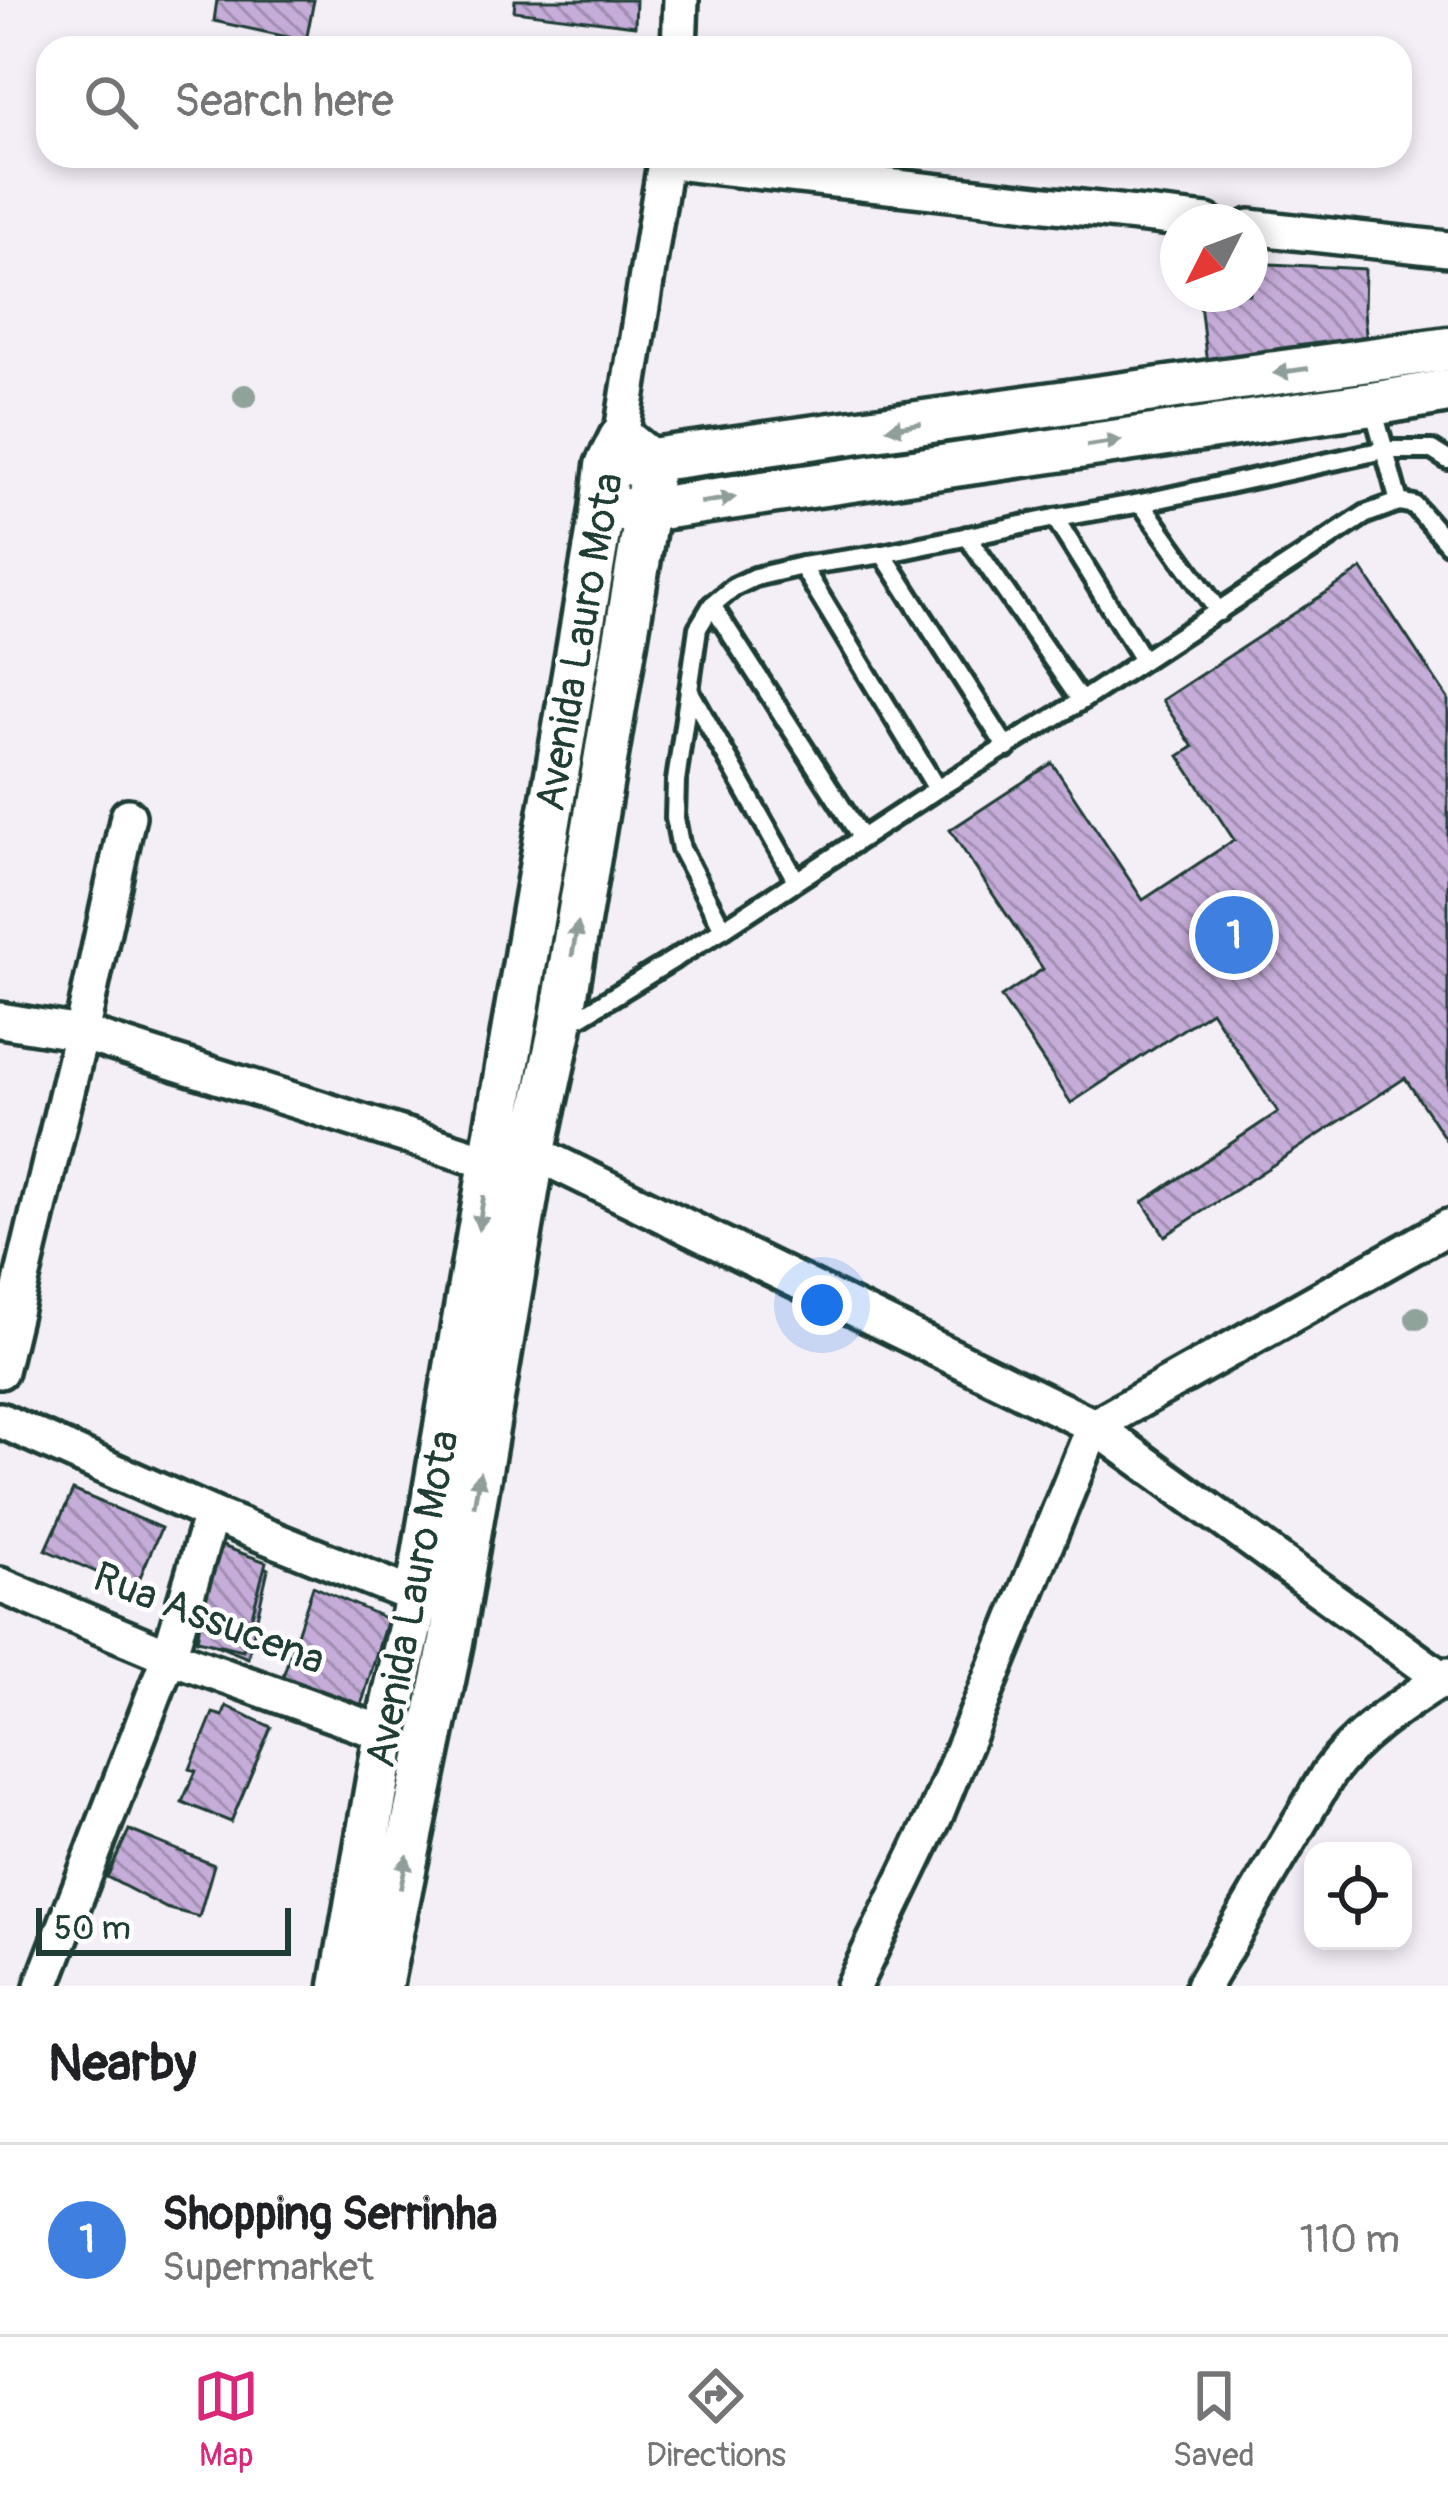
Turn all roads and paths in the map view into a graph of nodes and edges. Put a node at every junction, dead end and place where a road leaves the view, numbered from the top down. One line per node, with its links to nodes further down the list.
1 (681, 0): 2 (street)
2 (680, 36)
3 (665, 168): 13 (street)
4 (743, 168): 5 (street)
5 (1160, 217)
6 (1268, 229): 7 (street)
7 (1448, 249)
8 (1448, 349): 9 (street)
9 (1364, 361): 11 (street); 13 (street, one-way to 13)
10 (1448, 391): 11 (street)
11 (1372, 404): 12 (lane); 18 (street, one-way to 11)
12 (1384, 450): 14 (lane); 15 (lane); 16 (lane)
13 (626, 455): 17 (street, Avenida Lauro Mota); 18 (street, Avenida Lauro Mota)
14 (1448, 460)
15 (1399, 502): 21 (lane); 25 (lane)
16 (1141, 503): 19 (lane); 25 (lane)
17 (602, 510): 18 (street); 37 (street, Avenida Lauro Mota)
18 (647, 510): 38 (street, Avenida Lauro Mota, one-way to 18)
19 (1054, 518): 20 (lane); 26 (lane)
20 (967, 536): 22 (lane); 28 (lane)
21 (1448, 544)
22 (884, 554): 23 (lane); 29 (lane)
23 (802, 566): 24 (lane); 30 (lane)
24 (712, 604): 27 (lane); 32 (lane)
25 (1219, 612): 26 (lane)
26 (1143, 661): 28 (lane)
27 (689, 690): 33 (lane); 34 (lane)
28 (1081, 701): 29 (lane)
29 (1007, 748): 30 (lane)
30 (937, 789): 32 (lane)
31 (128, 816): 36 (street)
32 (861, 837): 33 (lane)
33 (796, 880): 34 (lane)
34 (723, 929): 38 (lane)
35 (0, 1020): 36 (street)
36 (81, 1033): 39 (street); 42 (street)
37 (512, 1038): 38 (street); 39 (street, Avenida Lauro Mota)
38 (557, 1041): 40 (street, Avenida Lauro Mota)
39 (492, 1148): 40 (street); 47 (street, Avenida Lauro Mota, one-way to 47)
40 (534, 1150): 44 (street); 48 (street, Avenida Lauro Mota, one-way to 40)
41 (1448, 1227): 44 (street)
42 (0, 1371)
43 (0, 1420): 45 (street)
44 (1094, 1426): 50 (street); 55 (street)
45 (211, 1514): 47 (street); 49 (street)
46 (0, 1585): 49 (street, Rua Assucena)
47 (414, 1612): 48 (street); 51 (street, Avenida Lauro Mota)
48 (451, 1642): 54 (street, Avenida Lauro Mota, one-way to 48)
49 (169, 1656): 51 (street, Rua Assucena); 52 (street)
50 (1446, 1679): 56 (street)
51 (386, 1734): 53 (street, Avenida Lauro Mota)
52 (42, 1986)
53 (342, 1986)
54 (380, 1986)
55 (853, 1986)
56 (1203, 1986)

